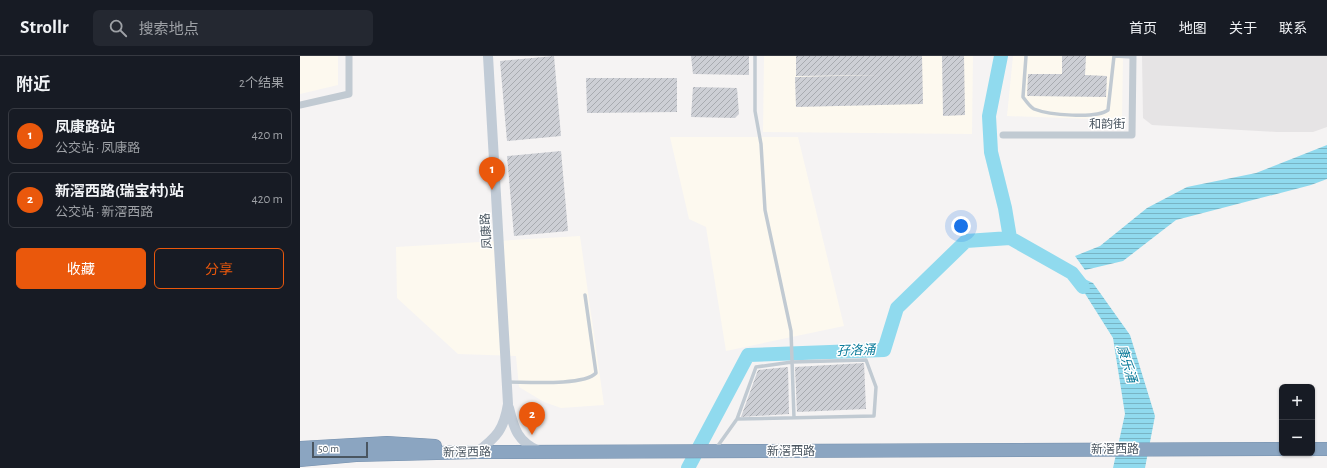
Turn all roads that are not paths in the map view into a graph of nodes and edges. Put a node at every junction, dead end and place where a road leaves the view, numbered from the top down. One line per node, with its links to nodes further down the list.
1 (349, 56): 7 (street)
2 (488, 56): 11 (street, 凤康路)
3 (755, 56): 10 (lane)
4 (1026, 56): 5 (lane)
5 (1114, 56): 6 (lane)
6 (1133, 56): 8 (street, 和韵街)
7 (300, 105)
8 (1003, 135)
9 (585, 296): 11 (lane)
10 (792, 362): 13 (lane); 13 (lane); 14 (lane)
11 (507, 382): 12 (street, 凤康路)
12 (508, 404): 19 (street); 21 (street)
13 (794, 418): 14 (lane)
14 (737, 419): 20 (lane)
15 (300, 448): 21 (highway)
16 (1279, 449): 20 (highway, 新滘西路)
17 (1315, 449): 18 (highway)
18 (1327, 449)
19 (540, 451): 20 (highway, 新滘西路); 21 (highway, 新滘西路)
20 (714, 451)
21 (477, 452): 22 (highway, 新滘西路)
22 (300, 460)

